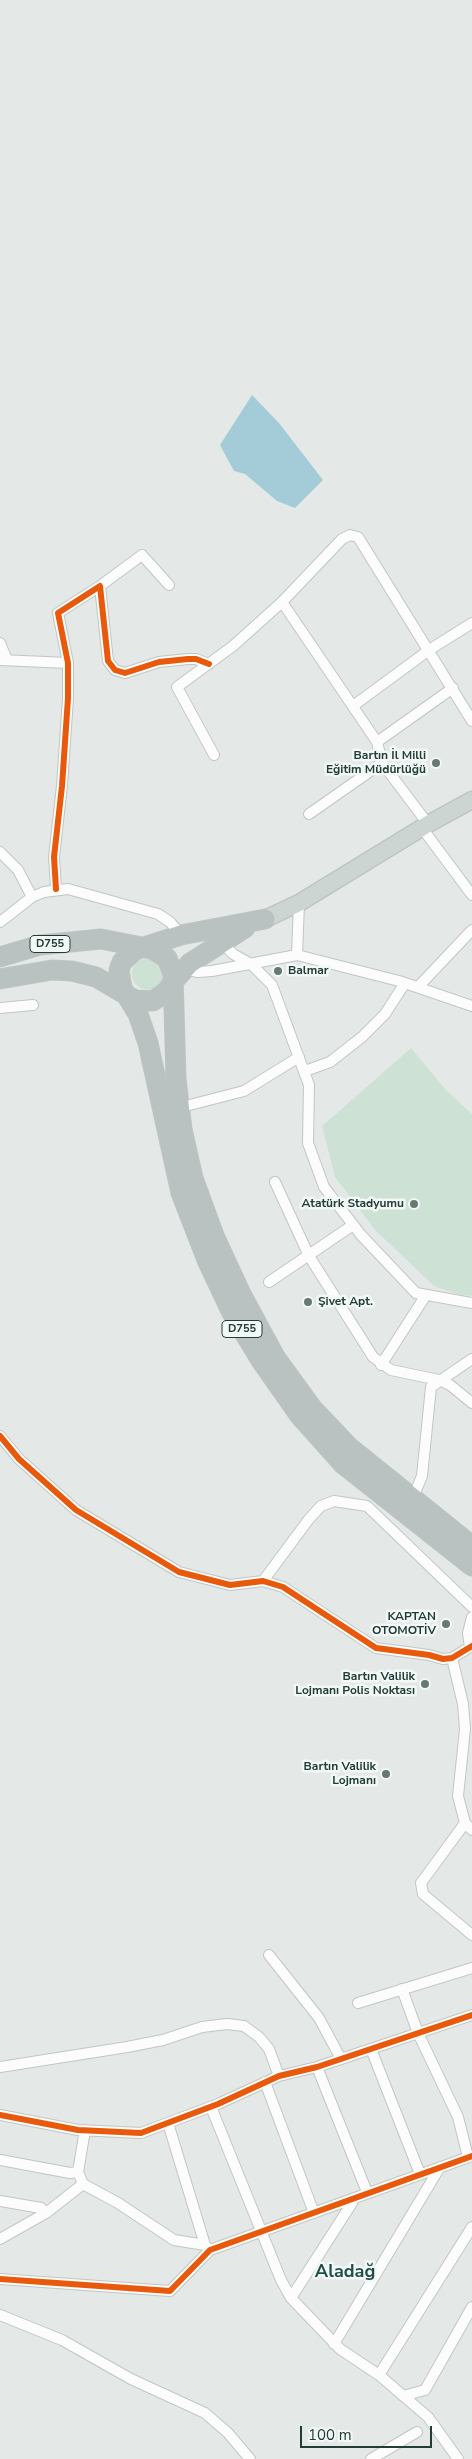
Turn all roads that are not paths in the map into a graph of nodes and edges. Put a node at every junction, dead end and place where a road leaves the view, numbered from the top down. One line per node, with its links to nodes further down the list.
1 (169, 585): 2 (street)
2 (100, 586): 8 (street); 9 (street)
3 (282, 602): 6 (street); 9 (street); 11 (street)
4 (472, 623): 6 (street)
5 (0, 643): 7 (street)
6 (429, 650): 10 (street); 11 (street)
7 (3, 660): 8 (street)
8 (68, 663): 20 (street)
9 (209, 664): 14 (street)
10 (453, 688): 12 (street); 13 (street)
11 (353, 706): 13 (street)
12 (472, 721)
13 (377, 742): 15 (street)
14 (214, 755)
15 (382, 763): 17 (street); 18 (street)
16 (472, 800): 18 (main road)
17 (309, 814)
18 (425, 826): 21 (street); 23 (main road)
19 (0, 852): 22 (street)
20 (56, 889): 22 (street); 27 (street)
21 (472, 895)
22 (32, 897): 25 (street)
23 (299, 903): 24 (main road); 30 (street)
24 (264, 919): 28 (highway)
25 (0, 922)
26 (472, 930): 36 (street)
27 (180, 935): 28 (highway); 29 (highway)
28 (227, 938): 32 (street); 33 (highway)
29 (144, 948): 31 (highway, D755); 33 (highway, D755); 37 (highway)
30 (297, 955): 32 (street); 35 (street)
31 (0, 957)
32 (250, 964): 33 (street); 41 (street)
33 (175, 973): 37 (highway); 43 (highway, D755)
34 (0, 979): 37 (highway, D755)
35 (405, 983): 36 (street); 42 (street)
36 (418, 987): 39 (street)
37 (128, 995): 57 (highway, D755)
38 (32, 1005): 40 (street)
39 (472, 1006)
40 (0, 1008)
41 (299, 1057): 42 (street); 43 (street)
42 (305, 1072): 45 (street)
43 (178, 1108): 55 (highway, D755)
44 (275, 1182): 46 (street)
45 (353, 1225): 46 (street); 48 (street)
46 (310, 1256): 47 (street); 51 (street)
47 (270, 1282)
48 (426, 1294): 49 (street); 51 (street)
49 (472, 1303)
50 (472, 1359): 52 (street)
51 (381, 1365): 52 (street)
52 (439, 1380): 53 (street); 55 (street)
53 (472, 1403)
54 (0, 1436): 58 (street)
55 (412, 1500): 56 (highway, D755)
56 (472, 1546)
57 (472, 1566)
58 (263, 1581): 59 (street); 62 (street)
59 (472, 1608)
60 (472, 1617): 61 (street)
61 (471, 1646): 62 (street)
62 (452, 1658): 63 (street)
63 (468, 1827): 64 (street)
64 (472, 1935)
65 (268, 1955): 72 (street)
66 (472, 1968): 67 (street)
67 (402, 1988): 68 (street); 70 (street)
68 (358, 2003)
69 (472, 2015): 70 (street)
70 (418, 2033): 71 (street); 81 (street)
71 (371, 2049): 72 (street); 85 (street)
72 (341, 2059): 74 (street)
73 (0, 2067): 75 (street)
74 (317, 2067): 75 (street); 87 (street)
75 (279, 2076): 76 (street)
76 (266, 2082): 77 (street); 91 (street)
77 (211, 2107): 79 (street); 93 (street)
78 (0, 2115): 80 (street)
79 (168, 2123): 80 (street); 95 (street)
80 (85, 2130): 84 (street)
81 (470, 2156): 83 (street)
82 (0, 2160): 84 (street)
83 (440, 2167): 85 (street); 100 (street)
84 (78, 2172): 86 (street)
85 (420, 2174): 87 (street)
86 (83, 2184): 90 (street); 95 (street)
87 (368, 2192): 88 (street)
88 (354, 2198): 91 (street); 97 (street)
89 (0, 2201): 90 (street)
90 (46, 2213): 94 (street)
91 (314, 2213): 93 (street)
92 (471, 2231): 101 (street)
93 (262, 2233): 95 (street); 97 (street)
94 (0, 2239)
95 (208, 2248): 96 (street)
96 (0, 2278)
97 (291, 2298): 100 (street)
98 (472, 2307): 102 (street)
99 (0, 2315): 104 (street)
100 (334, 2344): 101 (street)
101 (380, 2375): 102 (street)
102 (403, 2396): 106 (street)
103 (417, 2432): 105 (street)
104 (250, 2459)
105 (371, 2459)
106 (458, 2459)

